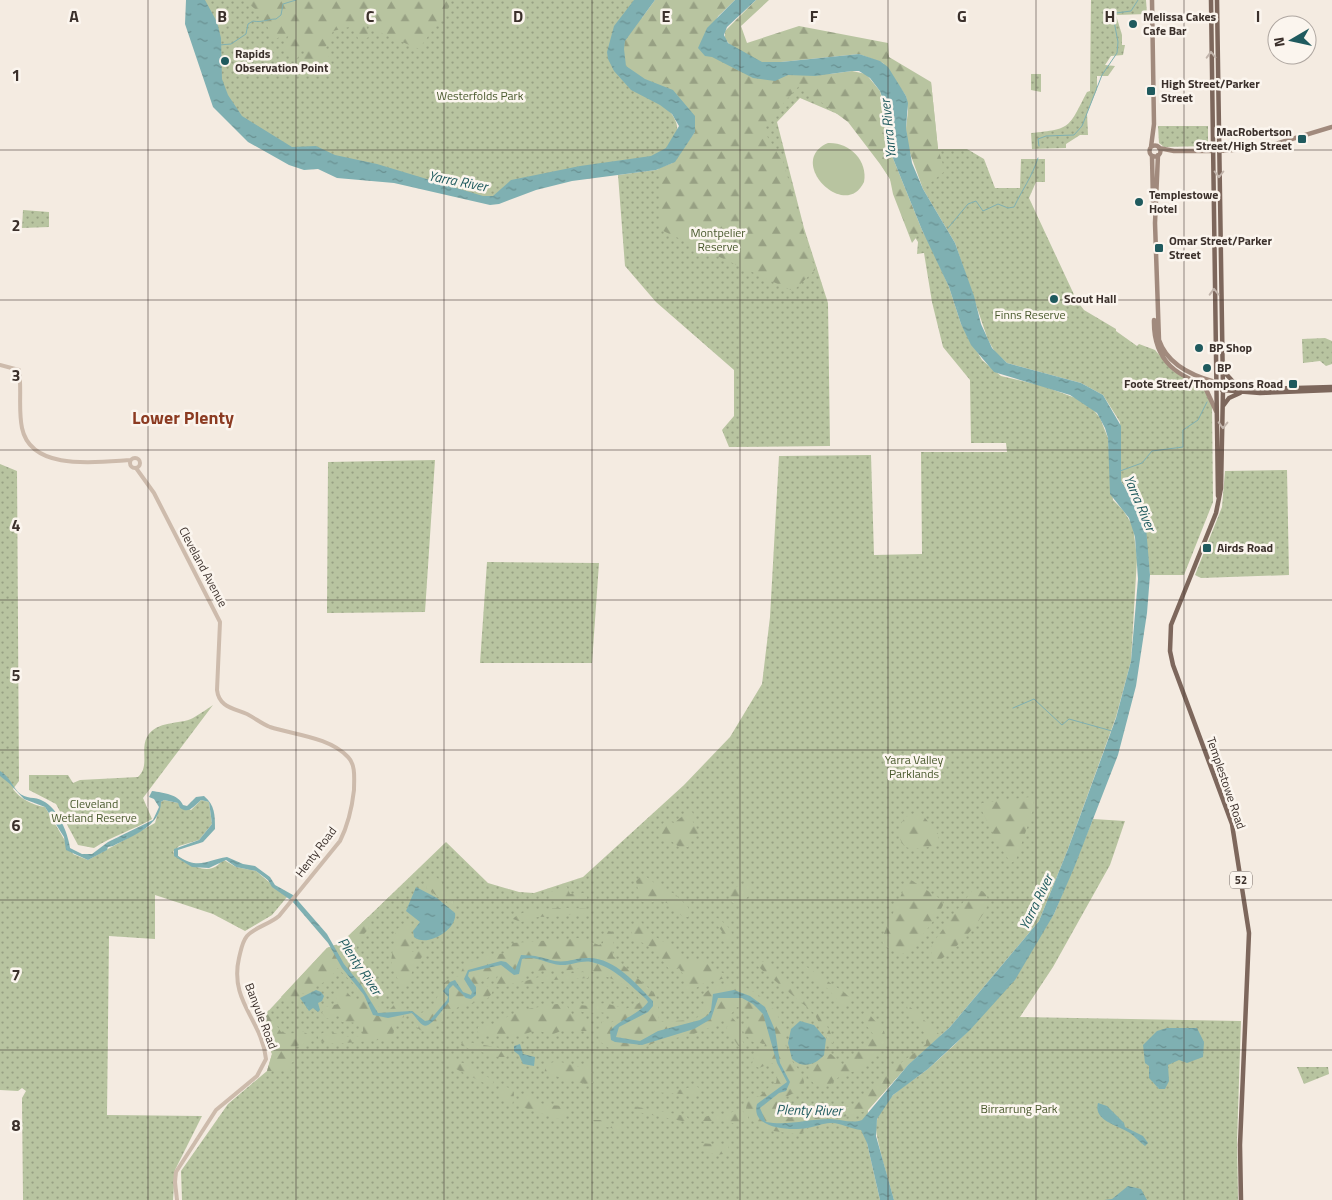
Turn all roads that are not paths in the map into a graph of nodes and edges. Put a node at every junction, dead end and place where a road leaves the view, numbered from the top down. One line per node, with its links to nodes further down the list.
1 (1152, 0): 4 (main road)
2 (1211, 0): 9 (main road, Templestowe Road, one-way to 2)
3 (1217, 0): 10 (main road)
4 (1154, 124): 6 (main road); 7 (main road)
5 (1332, 127): 10 (main road)
6 (1151, 147): 7 (main road); 12 (main road)
7 (1158, 148): 8 (main road); 11 (main road)
8 (1174, 151): 9 (main road); 11 (main road)
9 (1212, 151): 10 (main road); 17 (main road, Templestowe Road, one-way to 9)
10 (1219, 151): 15 (main road, one-way to 15)
11 (1158, 155): 12 (main road); 13 (main road)
12 (1152, 156): 13 (main road)
13 (1155, 224): 14 (main road)
14 (1158, 345): 17 (main road); 19 (main road)
15 (1222, 361): 18 (main road, 52); 23 (main road)
16 (0, 365): 26 (street)
17 (1215, 382): 18 (main road); 20 (main road, Templestowe Road)
18 (1222, 383): 22 (main road, Templestowe Road / 52); 23 (main road)
19 (1204, 385): 20 (main road); 25 (main road)
20 (1216, 388): 22 (main road); 25 (main road, Templestowe Road / 52)
21 (1332, 388): 23 (main road)
22 (1223, 390): 23 (main road); 24 (main road, Templestowe Road / 52)
23 (1242, 390): 24 (main road)
24 (1223, 407): 28 (main road, Templestowe Road / 52, one-way to 28)
25 (1216, 411): 28 (main road, Templestowe Road / 52)
26 (131, 462): 27 (street); 27 (street)
27 (138, 467): 29 (street, Cleveland Avenue)
28 (1218, 504): 32 (main road, Templestowe Road / 52)
29 (352, 763): 30 (street, Henty Road)
30 (298, 892): 31 (street, Banyule Road)
31 (177, 1200)
32 (1241, 1200)

